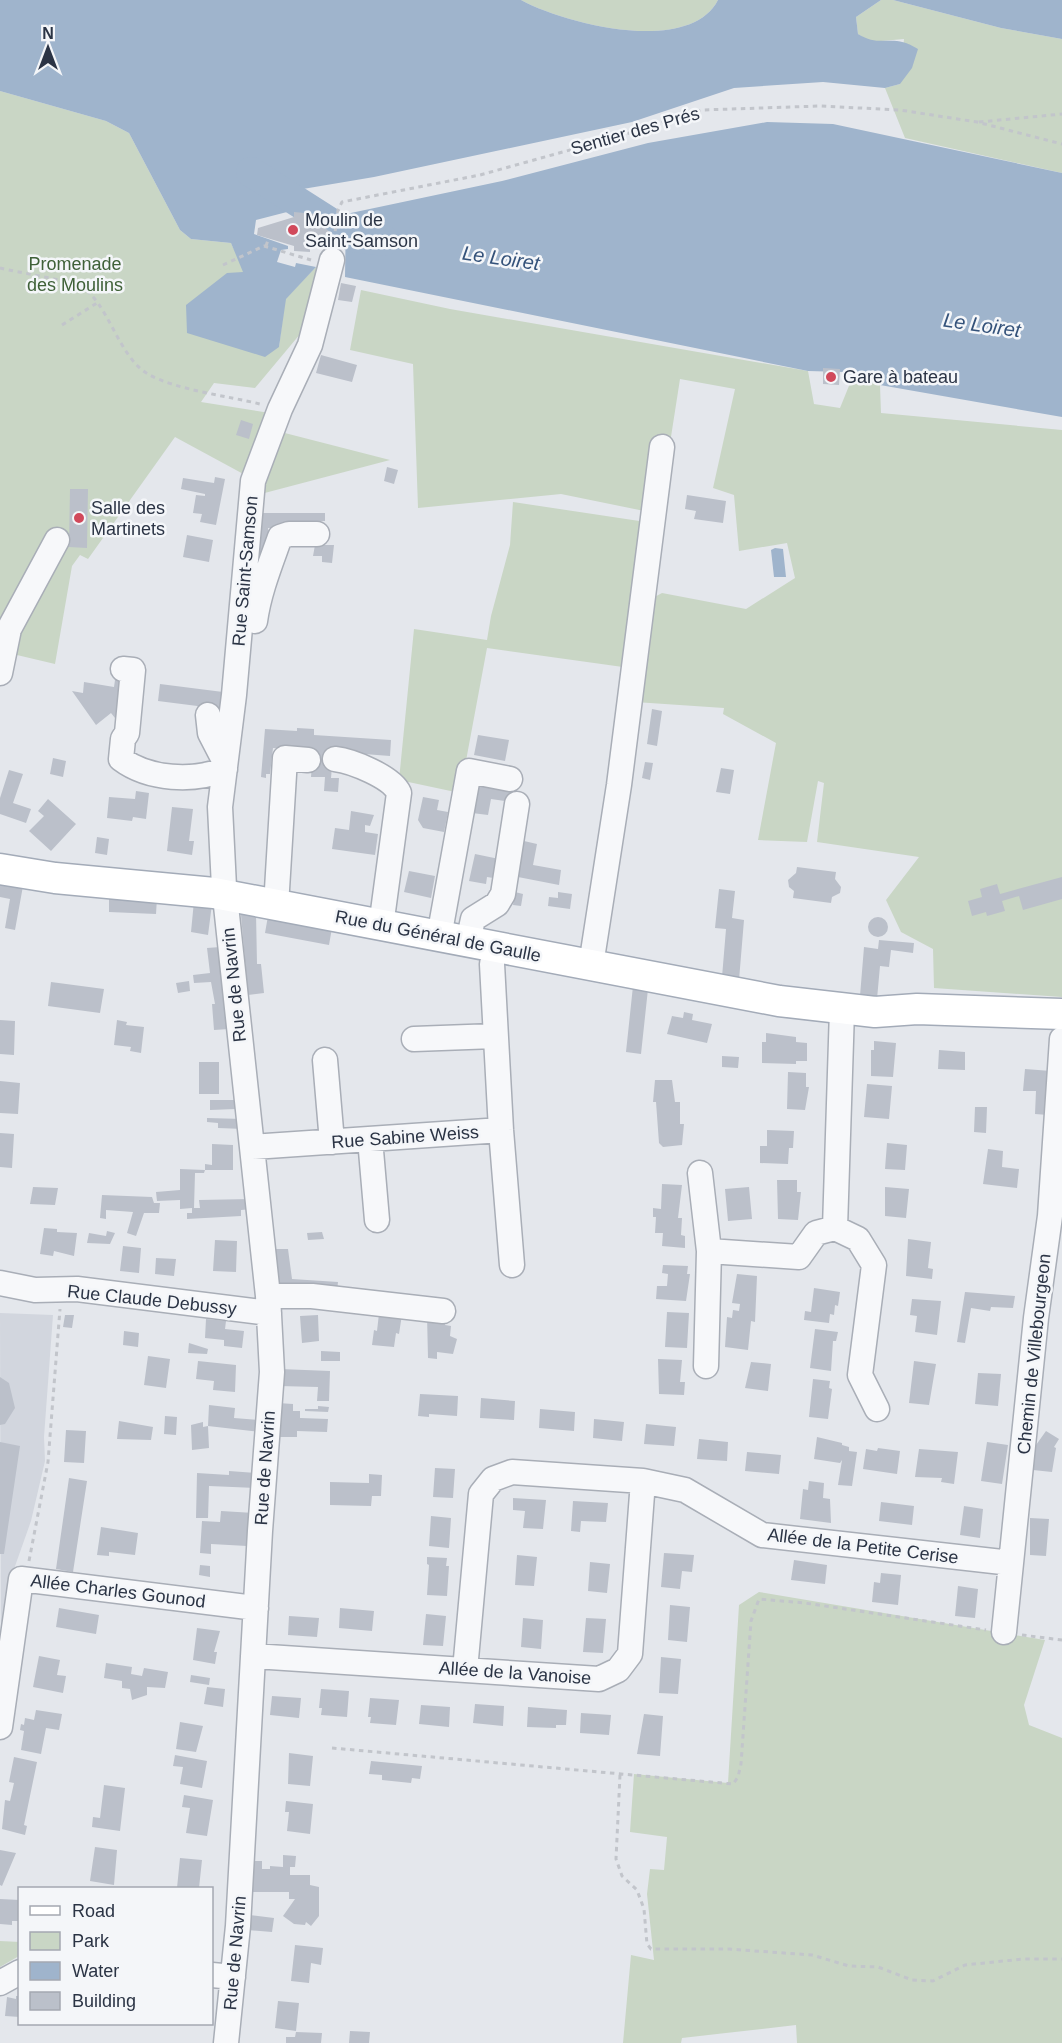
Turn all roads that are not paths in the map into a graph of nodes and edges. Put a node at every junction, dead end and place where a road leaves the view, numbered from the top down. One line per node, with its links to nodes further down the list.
1 (331, 262): 7 (street, Rue Saint-Samson)
2 (662, 447): 21 (street)
3 (317, 534): 7 (street)
4 (57, 540): 6 (street)
5 (123, 669): 11 (street)
6 (0, 673)
7 (234, 695): 11 (street, Rue Saint-Samson)
8 (208, 715): 11 (street)
9 (335, 759): 18 (street)
10 (308, 760): 17 (street)
11 (225, 766): 16 (street, Rue Saint-Samson)
12 (510, 779): 19 (street)
13 (518, 804): 19 (street)
14 (403, 843): 18 (street)
15 (0, 869): 16 (main road, Rue du Général de Gaulle)
16 (225, 895): 17 (main road, Rue du Général de Gaulle); 33 (street, Rue de Navrin)
17 (276, 906): 18 (main road, Rue du Général de Gaulle)
18 (386, 927): 19 (main road, Rue du Général de Gaulle)
19 (454, 939): 21 (main road, Rue du Général de Gaulle)
20 (492, 964): 26 (street, Rue Sabine Weiss)
21 (591, 965): 22 (main road, Rue du Général de Gaulle)
22 (842, 1010): 23 (main road, Rue du Général de Gaulle); 36 (street)
23 (875, 1012): 24 (main road, Rue du Général de Gaulle); 25 (main road, Rue du Général de Gaulle)
24 (1062, 1014)
25 (1062, 1027)
26 (495, 1036): 27 (street); 30 (street, Rue Sabine Weiss)
27 (414, 1039)
28 (1062, 1039): 45 (street, Chemin de Villebourgeon)
29 (325, 1060): 32 (street)
30 (501, 1130): 31 (street, Rue Sabine Weiss); 38 (street)
31 (370, 1139): 32 (street, Rue Sabine Weiss); 35 (street)
32 (332, 1142): 33 (street, Rue Sabine Weiss)
33 (252, 1147): 40 (street, Rue de Navrin)
34 (700, 1173): 37 (street)
35 (377, 1220)
36 (836, 1228): 37 (street); 43 (street)
37 (709, 1251): 42 (street)
38 (512, 1265)
39 (0, 1284): 40 (street, Rue Claude Debussy)
40 (268, 1305): 41 (street, Rue Claude Debussy); 46 (street, Rue de Navrin)
41 (443, 1311)
42 (706, 1366)
43 (877, 1409)
44 (643, 1481): 45 (street, Allée de la Petite Cerise); 49 (street, Allée de la Petite Cerise); 49 (street, Allée de la Vanoise)
45 (1011, 1563): 47 (street, Chemin de Villebourgeon)
46 (256, 1608): 48 (street, Rue de Navrin); 50 (street, Allée Charles Gounod)
47 (1004, 1632)
48 (253, 1656): 49 (street, Allée de la Vanoise); 52 (street, Rue de Navrin)
49 (465, 1670)
50 (0, 1726)
51 (18, 1973): 53 (street)
52 (222, 1976): 54 (street, Rue de Navrin)
53 (0, 1983)
54 (226, 2043)

